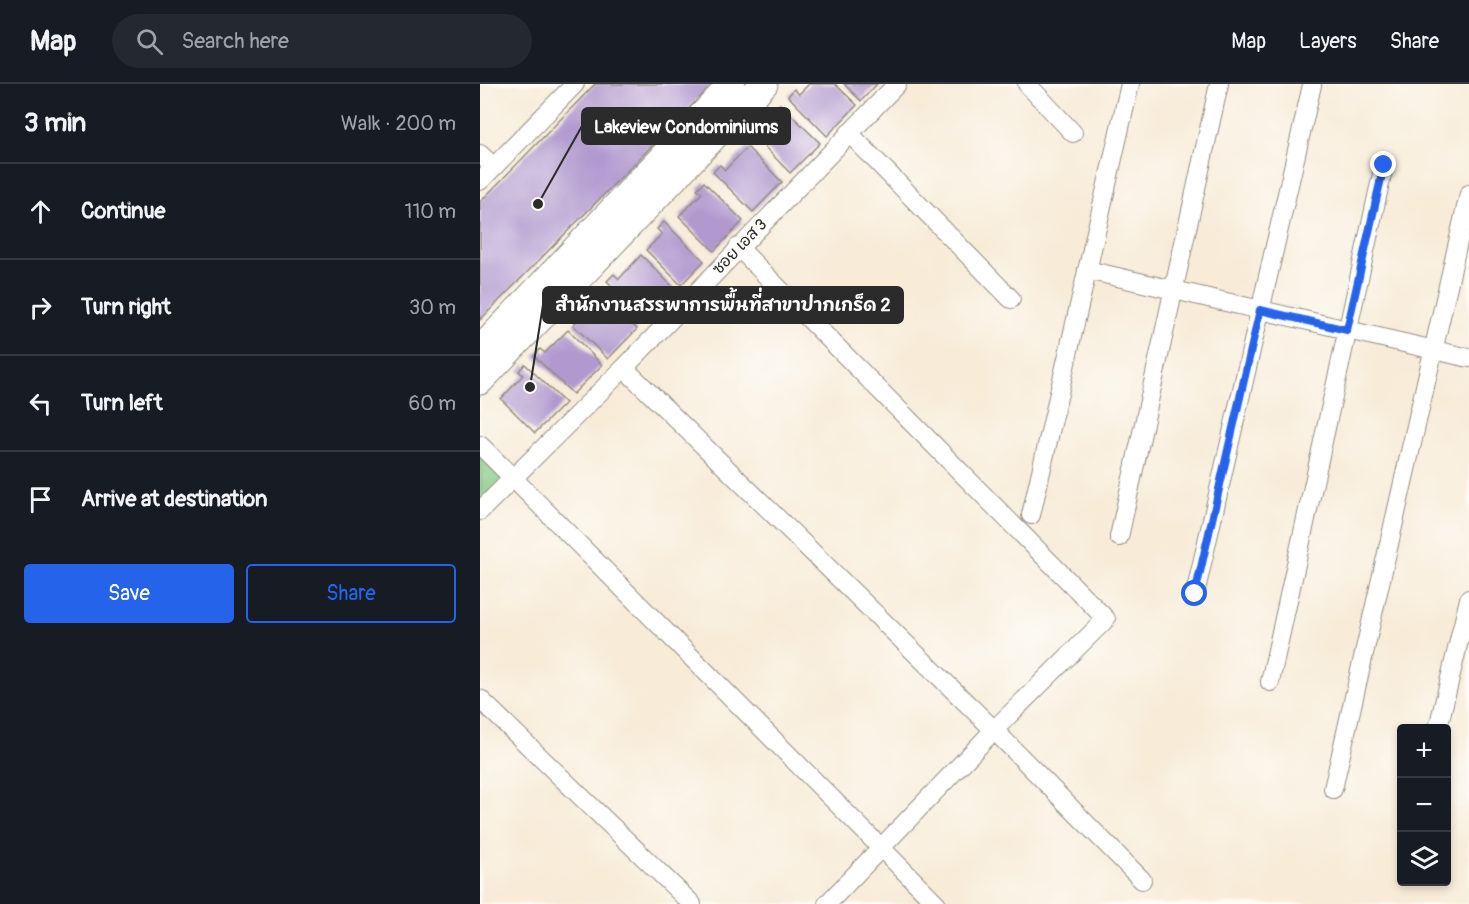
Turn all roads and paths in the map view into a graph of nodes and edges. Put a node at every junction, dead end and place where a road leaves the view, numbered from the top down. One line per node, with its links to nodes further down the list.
1 (575, 84): 13 (street)
2 (732, 84): 22 (street)
3 (764, 84): 26 (street)
4 (897, 84): 9 (street, ซอย เอส 3)
5 (1027, 84): 10 (street)
6 (1130, 84): 17 (street)
7 (1219, 84): 18 (street)
8 (1312, 85): 20 (street)
9 (849, 133): 16 (street, ซอย เอส 3); 19 (street)
10 (1072, 133)
11 (480, 154): 13 (street)
12 (1384, 165): 21 (street)
13 (494, 167): 14 (street)
14 (480, 181)
15 (1469, 194): 23 (street)
16 (738, 247): 25 (street, ซอย เอส 3); 37 (street)
17 (1087, 270): 18 (street); 30 (street)
18 (1173, 290): 20 (street); 31 (street)
19 (1011, 299)
20 (1260, 310): 21 (street); 32 (street)
21 (1347, 330): 23 (street); 34 (street)
22 (480, 350)
23 (1433, 350): 24 (street); 38 (street)
24 (1469, 358)
25 (624, 368): 28 (street, ซอย เอส 3); 37 (street)
26 (480, 381)
27 (480, 445): 28 (street)
28 (513, 478): 29 (street, ซอย เอส 3); 39 (street)
29 (480, 511)
30 (1031, 515)
31 (1119, 537)
32 (1195, 594)
33 (1469, 598): 36 (street)
34 (1270, 682)
35 (480, 699): 41 (street)
36 (1439, 724)
37 (994, 730): 39 (street); 40 (street)
38 (1333, 789)
39 (881, 849): 42 (street); 43 (street)
40 (1142, 880)
41 (692, 904)
42 (826, 904)
43 (937, 904)

